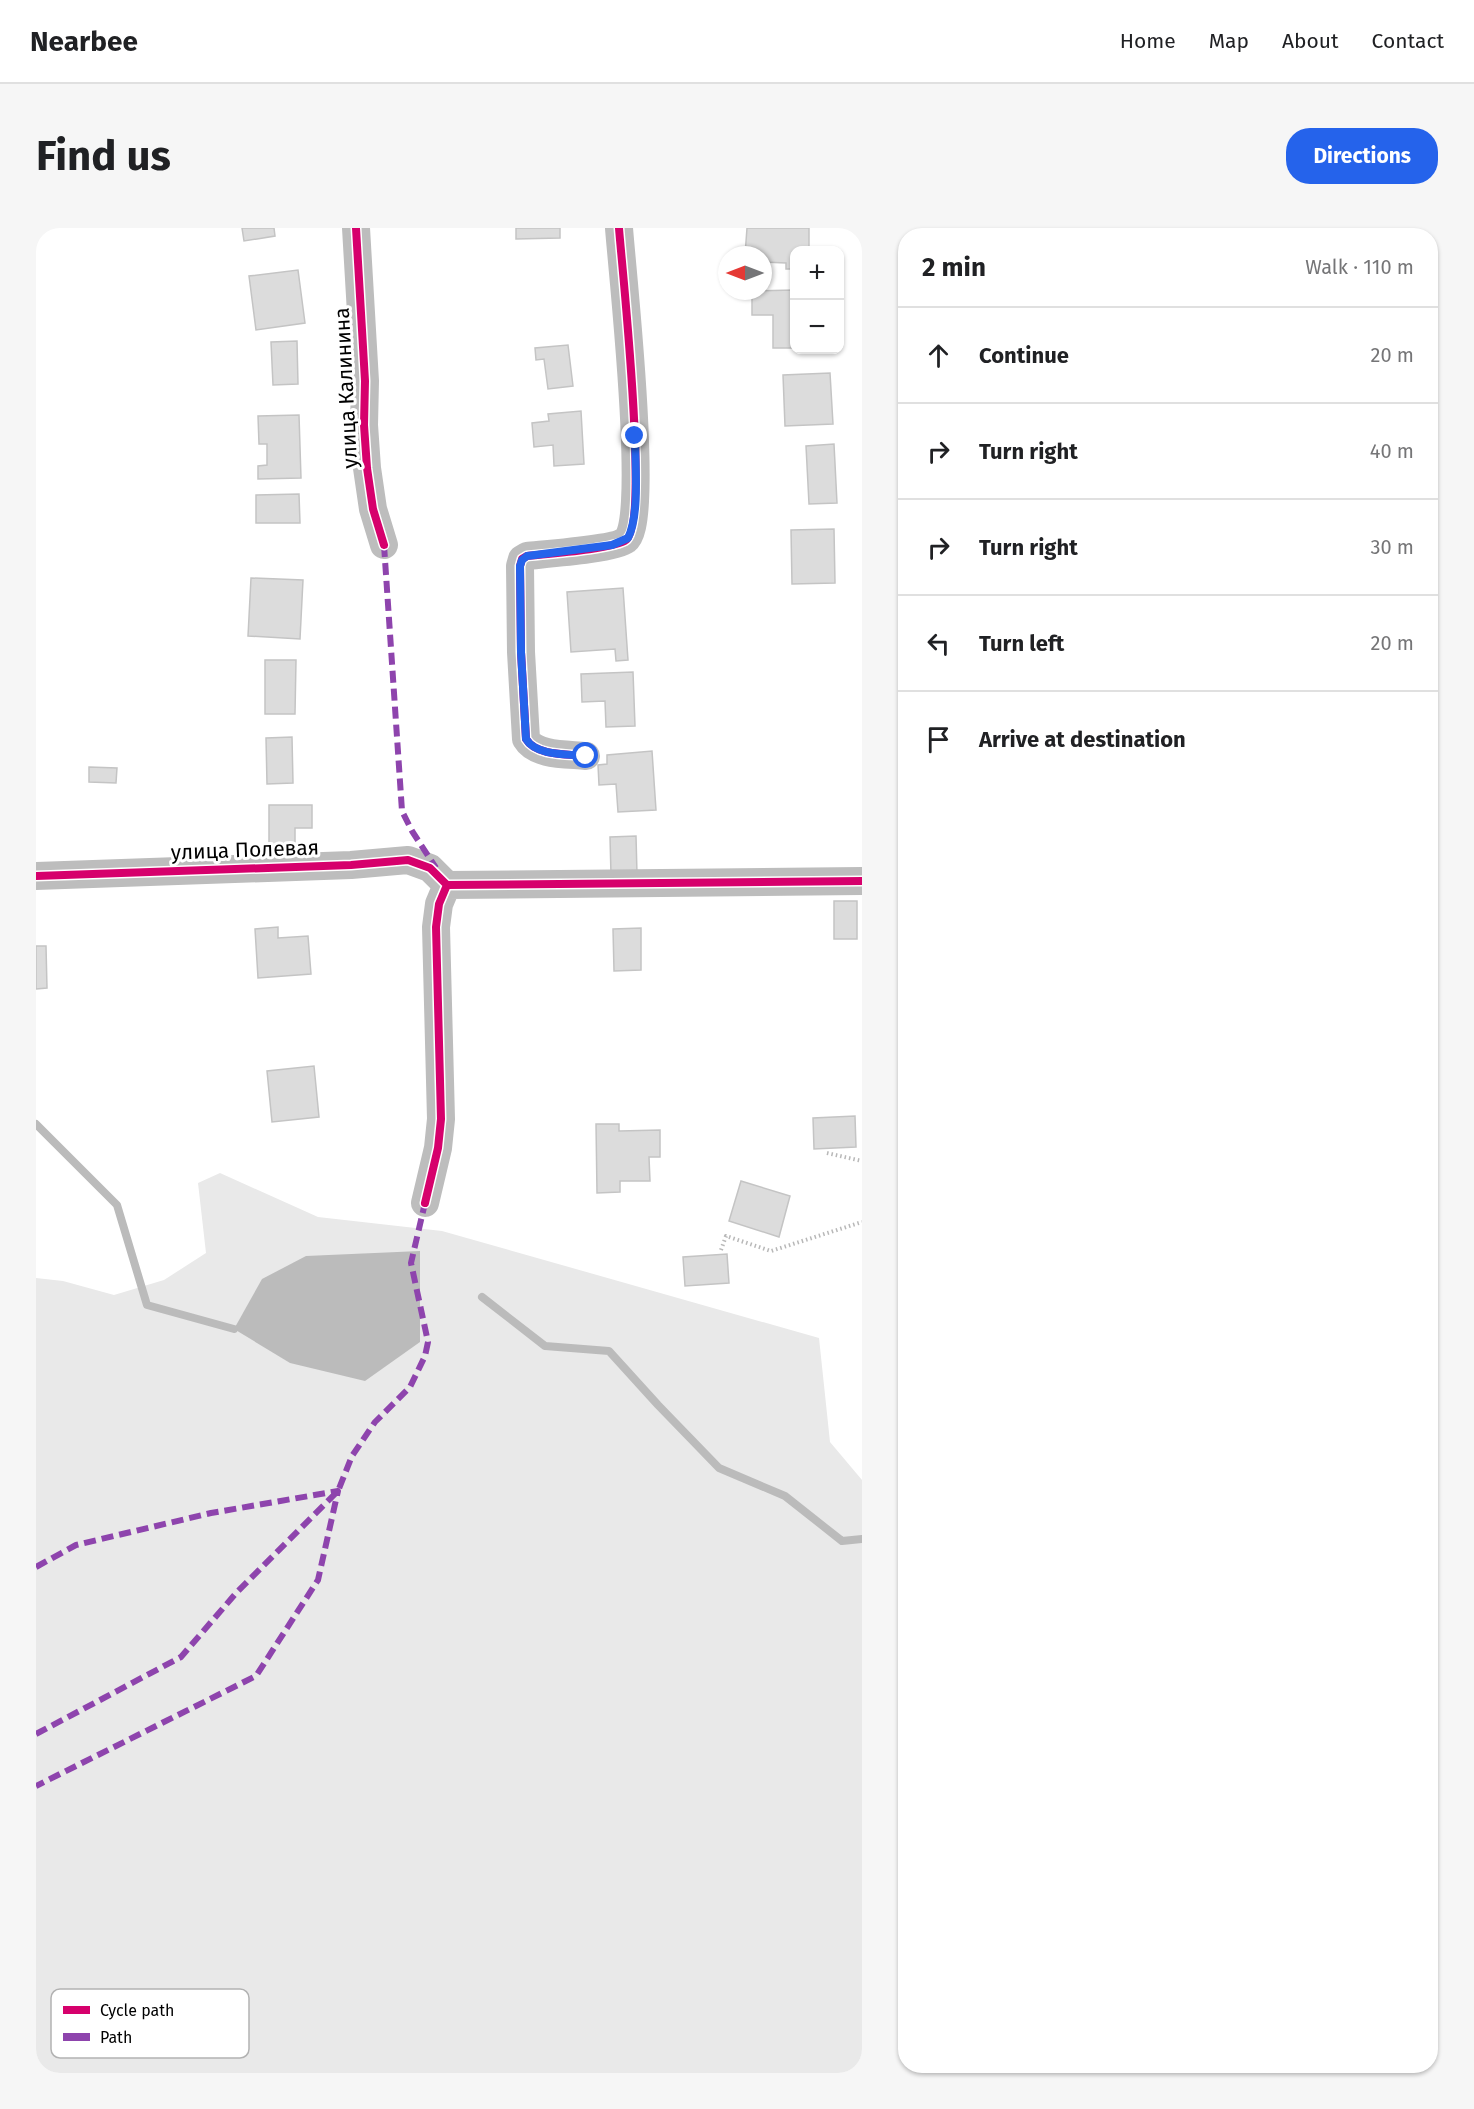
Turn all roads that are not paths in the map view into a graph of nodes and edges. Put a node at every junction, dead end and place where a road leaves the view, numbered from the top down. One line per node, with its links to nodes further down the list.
1 (356, 228): 3 (street, улица Калинина)
2 (619, 228): 4 (street)
3 (384, 545)
4 (586, 756)
5 (36, 876): 7 (street, улица Полевая)
6 (862, 881): 7 (street)
7 (447, 885): 8 (street)
8 (425, 1203)

